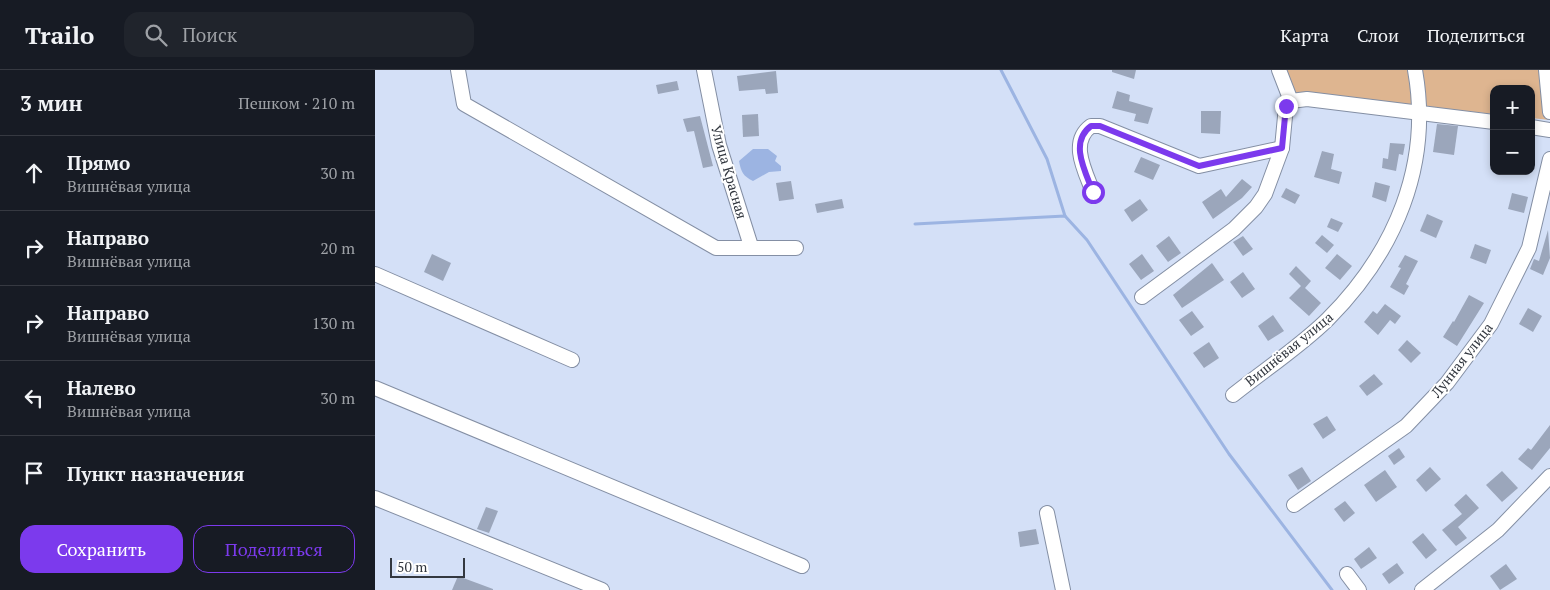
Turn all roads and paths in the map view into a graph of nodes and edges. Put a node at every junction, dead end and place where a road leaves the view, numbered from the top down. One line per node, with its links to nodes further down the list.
1 (458, 70): 16 (street)
2 (704, 70): 15 (street, Улица Красная)
3 (1279, 70): 6 (street)
4 (1415, 70): 7 (street, Вишнёвая улица)
5 (1546, 70): 8 (street)
6 (1291, 101): 7 (street); 12 (street)
7 (1419, 112): 9 (street); 21 (street, Вишнёвая улица)
8 (1550, 112)
9 (1490, 121)
10 (1535, 128): 11 (street)
11 (1550, 130)
12 (1282, 148): 14 (street); 18 (street)
13 (1550, 159): 24 (street, Лунная улица)
14 (1093, 192)
15 (750, 243)
16 (796, 248)
17 (375, 274): 19 (street)
18 (1142, 297)
19 (572, 360)
20 (375, 388): 26 (street)
21 (1233, 395)
22 (1550, 476): 31 (street)
23 (375, 498): 29 (street)
24 (1294, 505)
25 (1047, 513): 28 (street)
26 (802, 566)
27 (1347, 574): 30 (street)
28 (1063, 589)
29 (602, 590)
30 (1359, 590)
31 (1422, 590)

